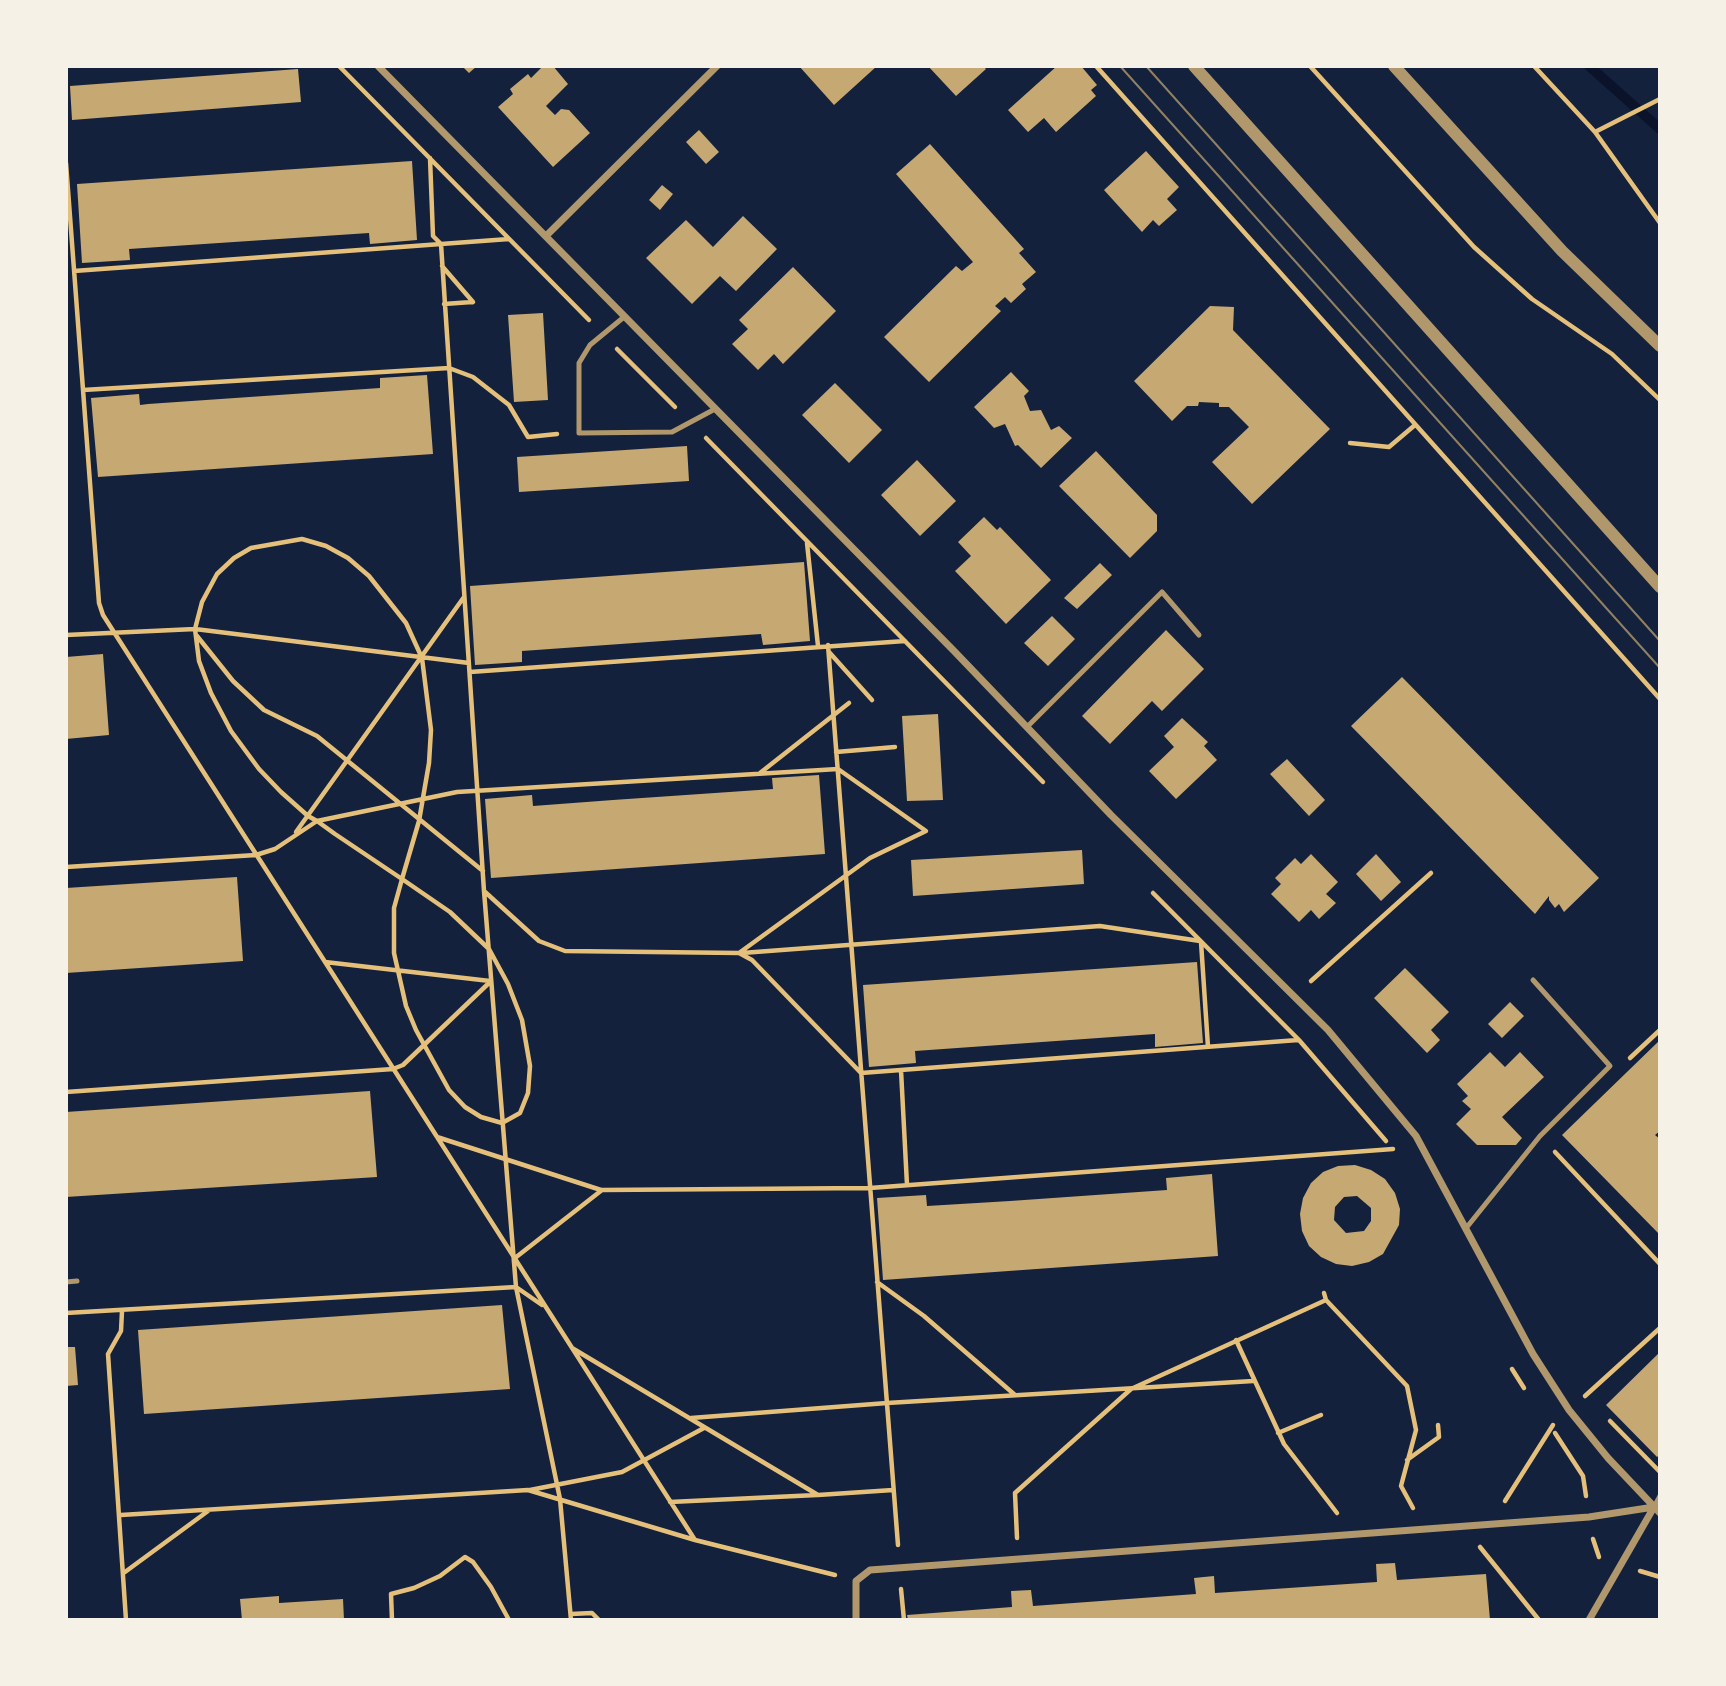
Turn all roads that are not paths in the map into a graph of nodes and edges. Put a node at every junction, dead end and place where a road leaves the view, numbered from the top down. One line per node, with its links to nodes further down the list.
1 (378, 66): 5 (street)
2 (717, 66): 5 (street)
3 (1194, 66): 9 (street)
4 (1394, 66): 7 (street)
5 (546, 236): 6 (street)
6 (624, 317): 8 (street); 8 (lane)
7 (1660, 346)
8 (715, 409): 11 (street)
9 (1660, 587)
10 (1199, 635): 11 (lane)
11 (1026, 728): 13 (street)
12 (1533, 980): 13 (lane)
13 (1467, 1227): 17 (street)
14 (77, 1281): 15 (lane)
15 (66, 1282)
16 (1660, 1496): 17 (lane)
17 (1657, 1510): 18 (street); 19 (street)
18 (856, 1619)
19 (1589, 1619)

